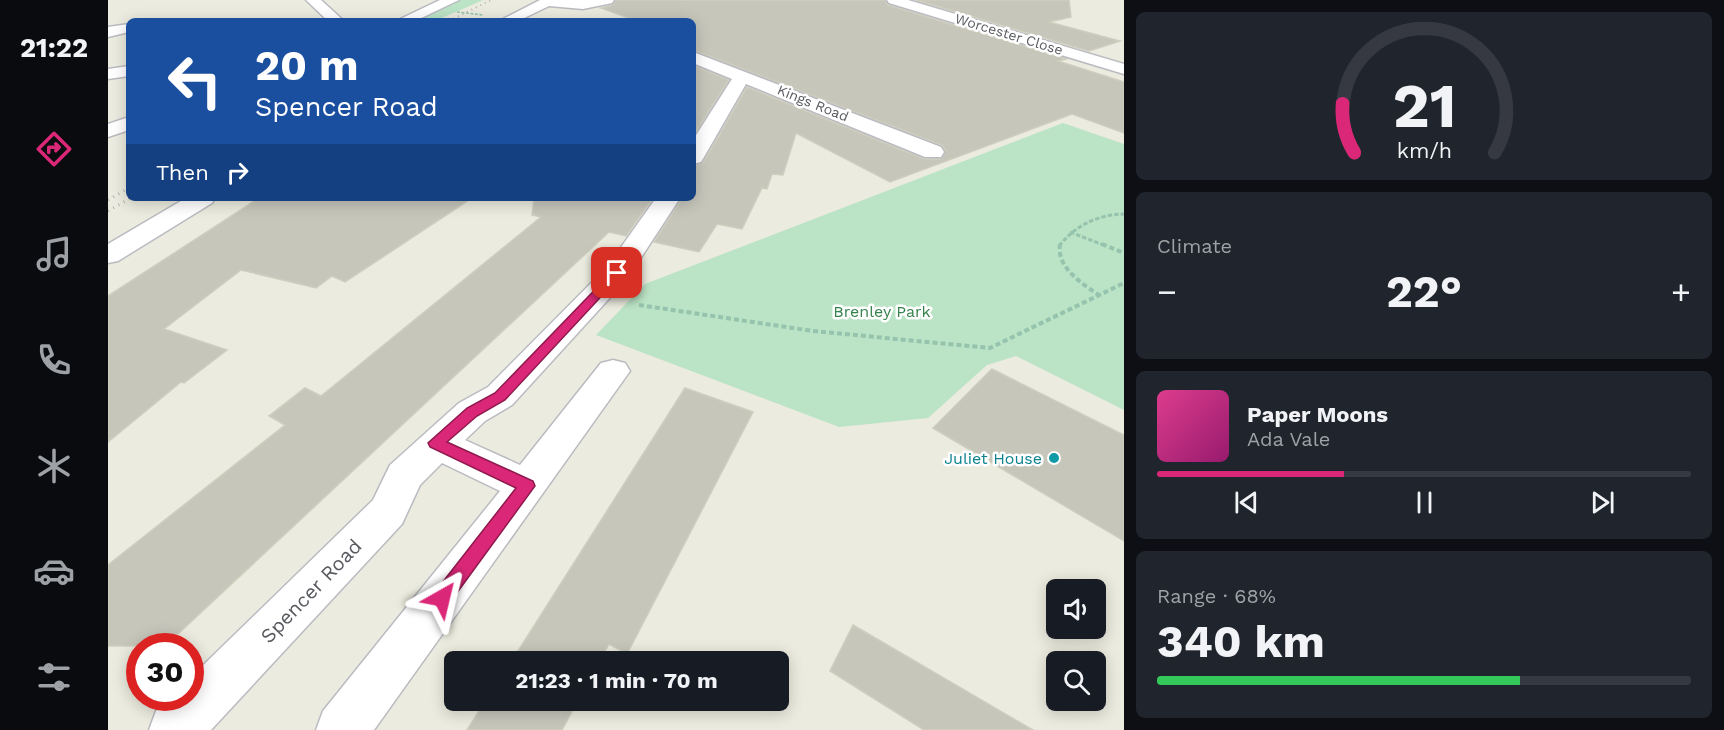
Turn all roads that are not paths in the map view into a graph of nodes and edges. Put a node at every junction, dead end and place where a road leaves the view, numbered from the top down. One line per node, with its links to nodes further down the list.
1 (313, 0): 8 (street)
2 (608, 0): 5 (street)
3 (894, 0): 14 (street, Worcester Close)
4 (550, 1): 5 (street); 10 (street)
5 (578, 5): 7 (street)
6 (454, 6): 9 (street)
7 (591, 17)
8 (334, 18)
9 (413, 18)
10 (511, 18)
11 (126, 29): 12 (street)
12 (108, 32)
13 (696, 58): 17 (street, Kings Road)
14 (1124, 69)
15 (126, 71): 16 (street)
16 (108, 74)
17 (742, 77): 22 (street); 23 (street, Kings Road)
18 (126, 114): 19 (street)
19 (108, 118)
20 (126, 124): 21 (street)
21 (108, 131)
22 (696, 152)
23 (933, 152)
24 (198, 201): 26 (street)
25 (666, 201): 28 (street, Spencer Road)
26 (108, 255)
27 (613, 371): 29 (street)
28 (436, 443): 29 (street); 30 (street, Spencer Road)
29 (527, 486): 31 (street)
30 (175, 730)
31 (342, 730)

